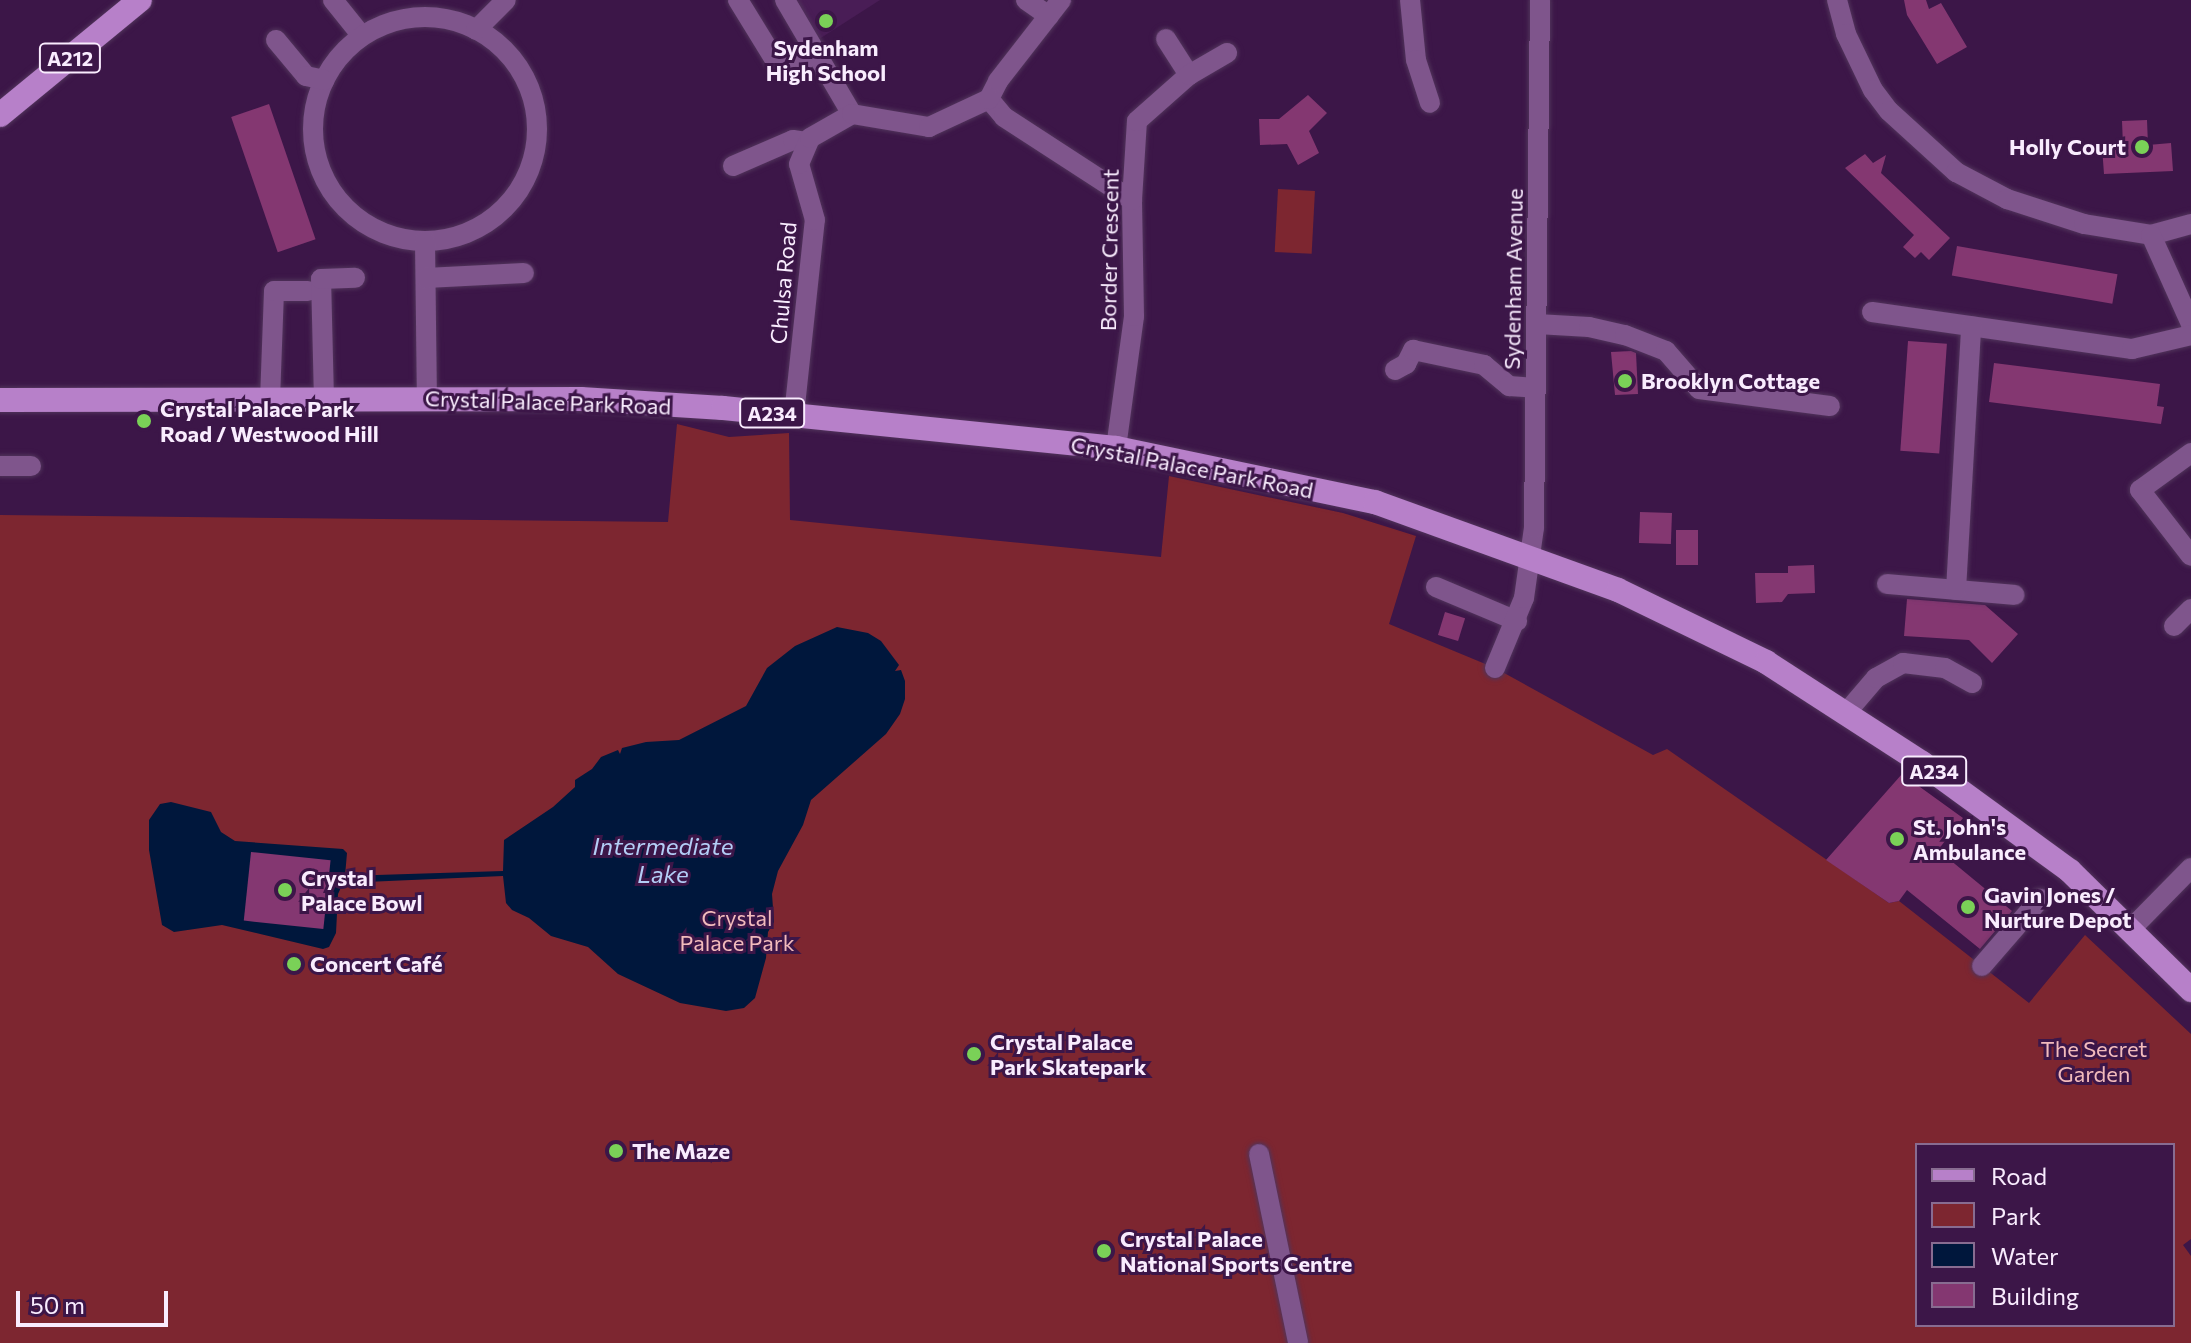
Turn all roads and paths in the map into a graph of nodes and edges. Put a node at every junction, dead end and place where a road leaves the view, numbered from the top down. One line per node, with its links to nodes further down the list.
1 (140, 0): 22 (main road, A212)
2 (333, 0): 12 (street)
3 (506, 0): 11 (street)
4 (738, 0): 15 (street)
5 (785, 0): 15 (street)
6 (1026, 0): 10 (street)
7 (1410, 0): 20 (street)
8 (1540, 0): 34 (street, Sydenham Avenue)
9 (1837, 0): 27 (street)
10 (1055, 8): 19 (street)
11 (476, 30): 12 (street); 28 (street)
12 (361, 35): 18 (street)
13 (1166, 39): 17 (street)
14 (276, 40): 18 (street)
15 (816, 53): 21 (street)
16 (1227, 53): 17 (street, Border Crescent)
17 (1189, 75): 25 (street, Border Crescent)
18 (325, 80): 28 (street)
19 (989, 99): 21 (street); 25 (street)
20 (1430, 103)
21 (852, 114): 23 (street)
22 (0, 115)
23 (808, 142): 24 (street); 45 (street, Chulsa Road)
24 (733, 166)
25 (1132, 200): 46 (street, Border Crescent)
26 (2191, 224): 27 (street)
27 (2151, 235): 35 (street)
28 (425, 241): 31 (street)
29 (524, 273): 31 (street)
30 (355, 278): 43 (street)
31 (426, 278): 40 (street)
32 (308, 291): 42 (street)
33 (1872, 312): 36 (street)
34 (1537, 324): 39 (street, Sydenham Avenue); 44 (street)
35 (2191, 324)
36 (1971, 326): 37 (street); 54 (street)
37 (2191, 335)
38 (1395, 370): 39 (street)
39 (1536, 388): 51 (street, Sydenham Avenue)
40 (427, 398): 43 (main road, Crystal Palace Park Road / A234); 45 (main road, Crystal Palace Park Road / A234)
41 (0, 400): 42 (main road, Crystal Palace Park Road / A234)
42 (270, 400): 43 (main road, Crystal Palace Park Road / A234)
43 (324, 400)
44 (1830, 406)
45 (794, 415): 46 (main road, Crystal Palace Park Road / A234)
46 (1116, 448): 51 (main road, Crystal Palace Park Road / A234)
47 (2191, 453): 50 (street)
48 (0, 466): 49 (street)
49 (31, 466)
50 (2191, 556)
51 (1528, 557): 57 (street, Sydenham Avenue); 61 (main road, Crystal Palace Park Road / A234)
52 (1887, 584): 54 (street)
53 (1436, 587): 57 (street)
54 (1956, 590): 55 (street)
55 (2015, 595)
56 (2191, 609): 58 (street)
57 (1517, 621): 59 (street, Sydenham Avenue)
58 (2174, 626)
59 (1495, 668)
60 (1972, 683): 61 (street)
61 (1846, 713): 64 (main road, Crystal Palace Park Road / A234)
62 (2191, 868): 64 (street)
63 (2040, 899): 65 (street)
64 (2130, 930): 66 (main road, Crystal Palace Park Road / A234)
65 (1982, 966)
66 (2191, 990)
67 (1259, 1154): 68 (street)
68 (1298, 1343)

